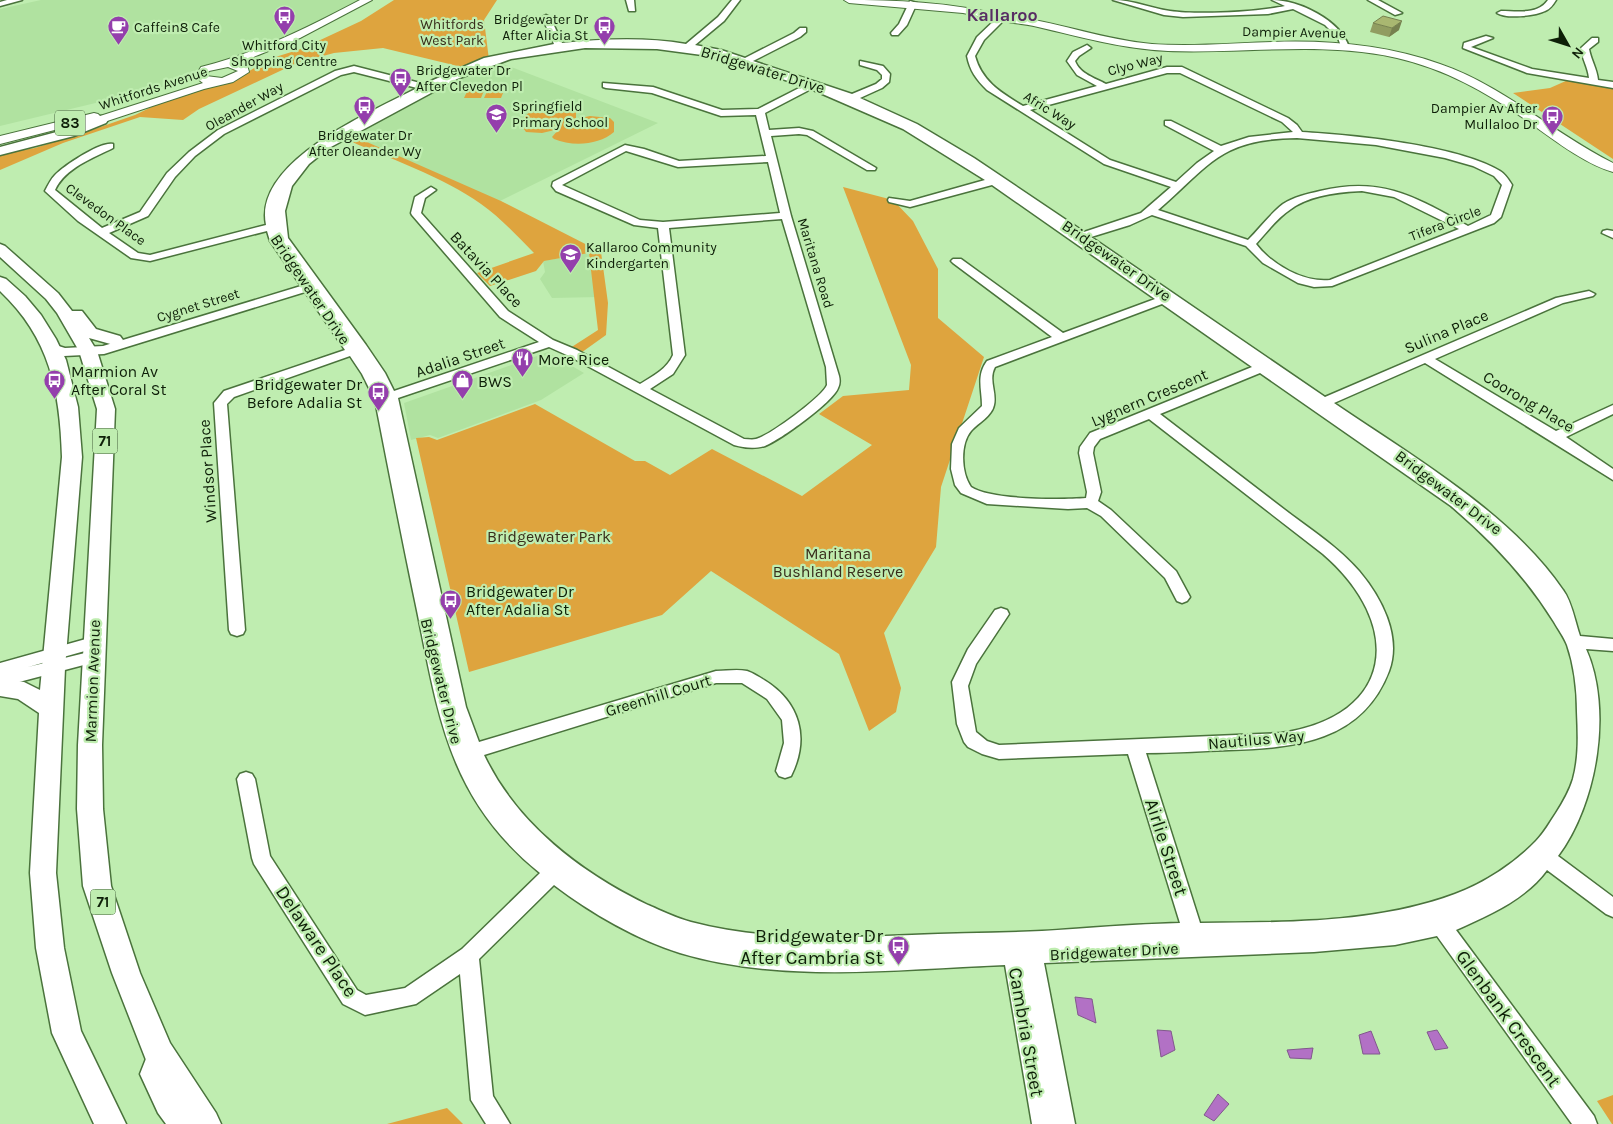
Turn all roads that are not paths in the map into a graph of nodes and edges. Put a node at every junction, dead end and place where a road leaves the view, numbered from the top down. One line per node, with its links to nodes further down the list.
1 (6, 0): 13 (street)
2 (18, 0): 13 (street)
3 (630, 0): 16 (street)
4 (730, 0): 27 (street)
5 (736, 0): 27 (street)
6 (849, 0): 14 (main road, Dampier Avenue)
7 (875, 0): 14 (main road, Dampier Avenue)
8 (1117, 0): 15 (street)
9 (1276, 0): 15 (street)
10 (1372, 0): 17 (street)
11 (1552, 0): 18 (street)
12 (371, 2): 31 (main road, Whitfords Avenue / 83); 32 (main road, Whitfords Avenue / 83)
13 (0, 3)
14 (913, 4): 19 (main road, Dampier Avenue); 22 (street)
15 (1293, 7): 25 (street)
16 (632, 9)
17 (1398, 13)
18 (1501, 14)
19 (1003, 16): 25 (main road, Dampier Avenue); 42 (street, Afric Way)
20 (546, 17): 26 (street)
21 (803, 30): 29 (street)
22 (895, 33)
23 (1488, 38): 35 (street)
24 (1595, 40): 35 (street)
25 (1345, 45): 54 (main road, Dampier Avenue)
26 (560, 47): 27 (street, Bridgewater Drive); 40 (street, Bridgewater Drive)
27 (685, 47): 29 (street, Bridgewater Drive)
28 (1087, 48): 39 (street)
29 (744, 62): 37 (street, Bridgewater Drive)
30 (863, 63): 41 (street)
31 (223, 64): 32 (main road); 33 (main road, 83)
32 (244, 72): 34 (main road, 83)
33 (201, 73): 34 (main road, 83); 48 (main road, Whitfords Avenue / 83)
34 (229, 80): 44 (main road, Whitfords Avenue / 83)
35 (1594, 82): 38 (street)
36 (606, 84): 43 (street)
37 (812, 85): 41 (street, Bridgewater Drive); 43 (street)
38 (1613, 85)
39 (1104, 86): 42 (street, Clyo Way); 47 (street, Clyo Way)
40 (426, 88): 63 (street, Bridgewater Drive); 65 (street, Oleander Way)
41 (850, 99): 56 (street, Bridgewater Drive)
42 (1023, 109): 57 (street, Afric Way)
43 (760, 112): 46 (street, Maritana Road)
44 (101, 120): 50 (main road, Whitfords Avenue / 83); 52 (highway)
45 (1168, 123): 51 (street)
46 (766, 133): 53 (street, Maritana Road); 55 (street)
47 (1299, 135): 51 (street, Tifera Circle); 64 (street, Tifera Circle)
48 (0, 140)
49 (110, 146): 65 (street, Clevedon Place)
50 (0, 147)
51 (1220, 150): 57 (street, Tifera Circle)
52 (0, 151)
53 (770, 159): 61 (street, Maritana Road); 62 (street)
54 (1613, 166)
55 (871, 168)
56 (996, 180): 59 (street); 66 (street, Bridgewater Drive)
57 (1178, 186): 60 (street, Tifera Circle)
58 (430, 190): 77 (street, Batavia Place)
59 (893, 200)
60 (1151, 211): 66 (street, Tifera Circle); 67 (street, Tifera Circle)
61 (786, 216): 62 (street); 90 (street, Maritana Road)
62 (663, 225): 84 (street)
63 (274, 226): 65 (street, Clevedon Place); 71 (street, Bridgewater Drive)
64 (1468, 230): 67 (street, Tifera Circle); 67 (street)
65 (103, 232)
66 (1079, 237): 74 (street, Bridgewater Drive)
67 (1250, 244)
68 (0, 249): 73 (highway, Marmion Avenue / 71)
69 (957, 260): 75 (street)
70 (0, 282): 78 (highway, 71)
71 (310, 284): 76 (street, Cygnet Street); 79 (street, Bridgewater Drive); 80 (street, Cygnet Street)
72 (1589, 294): 81 (street, Sulina Place)
73 (52, 296): 76 (highway); 80 (highway, Marmion Avenue / 71)
74 (1168, 298): 75 (street); 82 (street, Bridgewater Drive)
75 (1060, 337): 92 (street)
76 (114, 340): 80 (street, Cygnet Street)
77 (549, 342): 84 (street, Batavia Place); 85 (street, Adalia Street)
78 (52, 348): 80 (street, Cygnet Street); 83 (highway, 71)
79 (357, 349): 85 (street, Bridgewater Drive); 95 (street, Windsor Place)
80 (88, 351): 83 (highway); 98 (highway, Marmion Avenue / 71)
81 (1425, 358): 86 (street, Sulina Place); 89 (street, Coorong Place)
82 (1266, 367): 86 (street, Bridgewater Drive); 88 (street, Lygnern Crescent)
83 (63, 377): 100 (highway, 71)
84 (640, 390): 90 (street, Batavia Place)
85 (386, 398): 106 (street, Bridgewater Drive)
86 (1321, 404): 97 (street, Bridgewater Drive)
87 (1613, 410): 89 (street)
88 (1151, 414): 92 (street, Lygnern Crescent); 105 (street, Nautilus Way)
89 (1556, 437): 91 (street, Coorong Place)
90 (754, 444)
91 (1613, 475)
92 (1090, 502): 93 (street)
93 (1182, 597)
94 (1001, 614): 105 (street, Nautilus Way)
95 (237, 630)
96 (1613, 646): 97 (street)
97 (1582, 647): 99 (street); 109 (street, Bridgewater Drive)
98 (93, 650): 100 (street); 116 (highway, Marmion Avenue / 71)
99 (1613, 654)
100 (53, 661): 101 (street); 102 (street); 104 (highway, 71)
101 (0, 669)
102 (0, 681)
103 (0, 687): 104 (highway)
104 (51, 710): 117 (highway, 71)
105 (1135, 747): 113 (street, Airlie Street)
106 (467, 753): 107 (street, Greenhill Court); 110 (street, Bridgewater Drive)
107 (784, 771)
108 (246, 779): 115 (street, Delaware Place)
109 (1544, 857): 111 (street); 112 (street, Bridgewater Drive)
110 (558, 869): 114 (street, Bridgewater Drive); 115 (street, Delaware Place)
111 (1613, 908)
112 (1437, 919): 113 (street, Bridgewater Drive); 123 (street, Glenbank Crescent)
113 (1195, 939): 114 (street, Bridgewater Drive)
114 (1022, 948): 121 (street, Cambria Street); 122 (street, Cambria Street)
115 (469, 956): 120 (street)
116 (159, 1054): 118 (street); 119 (highway, Marmion Avenue / 71)
117 (110, 1124)
118 (179, 1124)
119 (206, 1124)
120 (499, 1124)
121 (1043, 1124)
122 (1064, 1124)
123 (1586, 1124)

